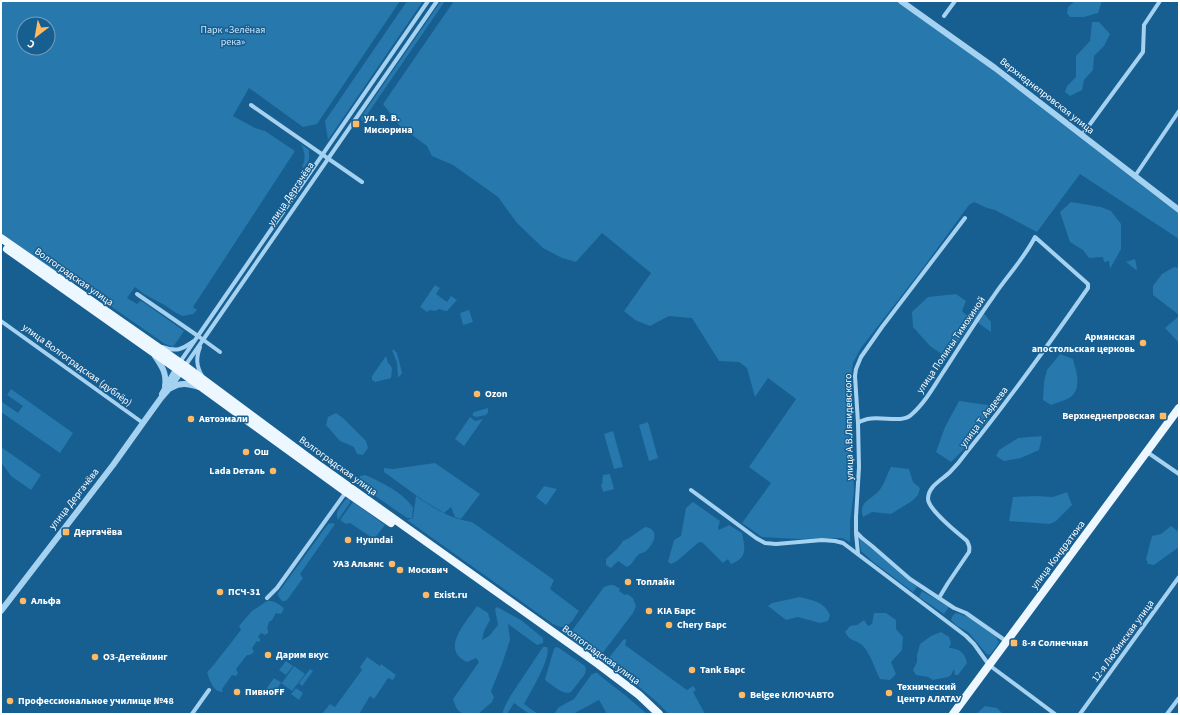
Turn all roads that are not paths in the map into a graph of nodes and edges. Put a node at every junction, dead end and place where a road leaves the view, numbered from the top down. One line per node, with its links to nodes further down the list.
1 (428, 1): 10 (street, улица Дергачёва)
2 (437, 1): 11 (street, улица Дергачёва)
3 (901, 1): 9 (street, Верхнеднепровская улица)
4 (955, 1): 6 (street)
5 (1160, 1): 9 (street)
6 (944, 16)
7 (251, 105): 10 (street)
8 (1179, 111): 12 (street)
9 (1082, 135): 12 (street, Верхнеднепровская улица)
10 (323, 154): 11 (street); 21 (street, улица Дергачёва)
11 (329, 158): 13 (street); 22 (street, улица Дергачёва)
12 (1135, 176): 14 (street, Верхнеднепровская улица)
13 (362, 182)
14 (1179, 210)
15 (965, 218): 31 (street, улица А.В.Ляпидевского)
16 (1035, 237): 31 (street, улица Полины Тимохиной); 41 (street, улица Т. Авдеева)
17 (1, 238): 23 (main road, Волгоградская улица)
18 (1, 245): 25 (main road, Волгоградская улица)
19 (137, 294): 21 (street)
20 (1, 321): 30 (street, улица Волгоградская (дублёр))
21 (197, 337): 22 (street); 23 (street); 26 (street, улица Дергачёва)
22 (203, 341): 24 (street); 26 (street, улица Дергачёва); 27 (street)
23 (153, 344): 26 (main road, Волгоградская улица)
24 (220, 352)
25 (155, 354): 26 (main road, Волгоградская улица); 28 (street)
26 (180, 367): 27 (main road, Волгоградская улица); 28 (street, улица Дергачёва)
27 (206, 386): 28 (street); 35 (main road, Волгоградская улица); 37 (main road, Волгоградская улица)
28 (167, 389): 30 (street, улица Дергачёва)
29 (1179, 408): 32 (main road, улица Кондратюка)
30 (143, 423): 42 (street, улица Дергачёва)
31 (858, 423): 36 (street, улица А.В.Ляпидевского)
32 (1147, 452): 33 (street); 43 (main road, улица Кондратюка)
33 (1179, 474)
34 (691, 490): 38 (street)
35 (346, 492): 37 (main road, Волгоградская улица); 40 (street)
36 (856, 532): 38 (street, улица А.В.Ляпидевского); 41 (street)
37 (414, 536): 48 (main road, Волгоградская улица); 49 (main road, Волгоградская улица)
38 (858, 554): 44 (street)
39 (1179, 577): 52 (street, 12-я Любинская улица)
40 (267, 598)
41 (939, 598): 43 (street)
42 (1, 611)
43 (1006, 641): 44 (main road, улица Кондратюка)
44 (989, 665): 50 (main road, улица Кондратюка); 51 (street)
45 (209, 690): 47 (street)
46 (1179, 698): 53 (street)
47 (192, 714)
48 (652, 714)
49 (659, 714)
50 (953, 714)
51 (1055, 714)
52 (1080, 714)
53 (1167, 714)

